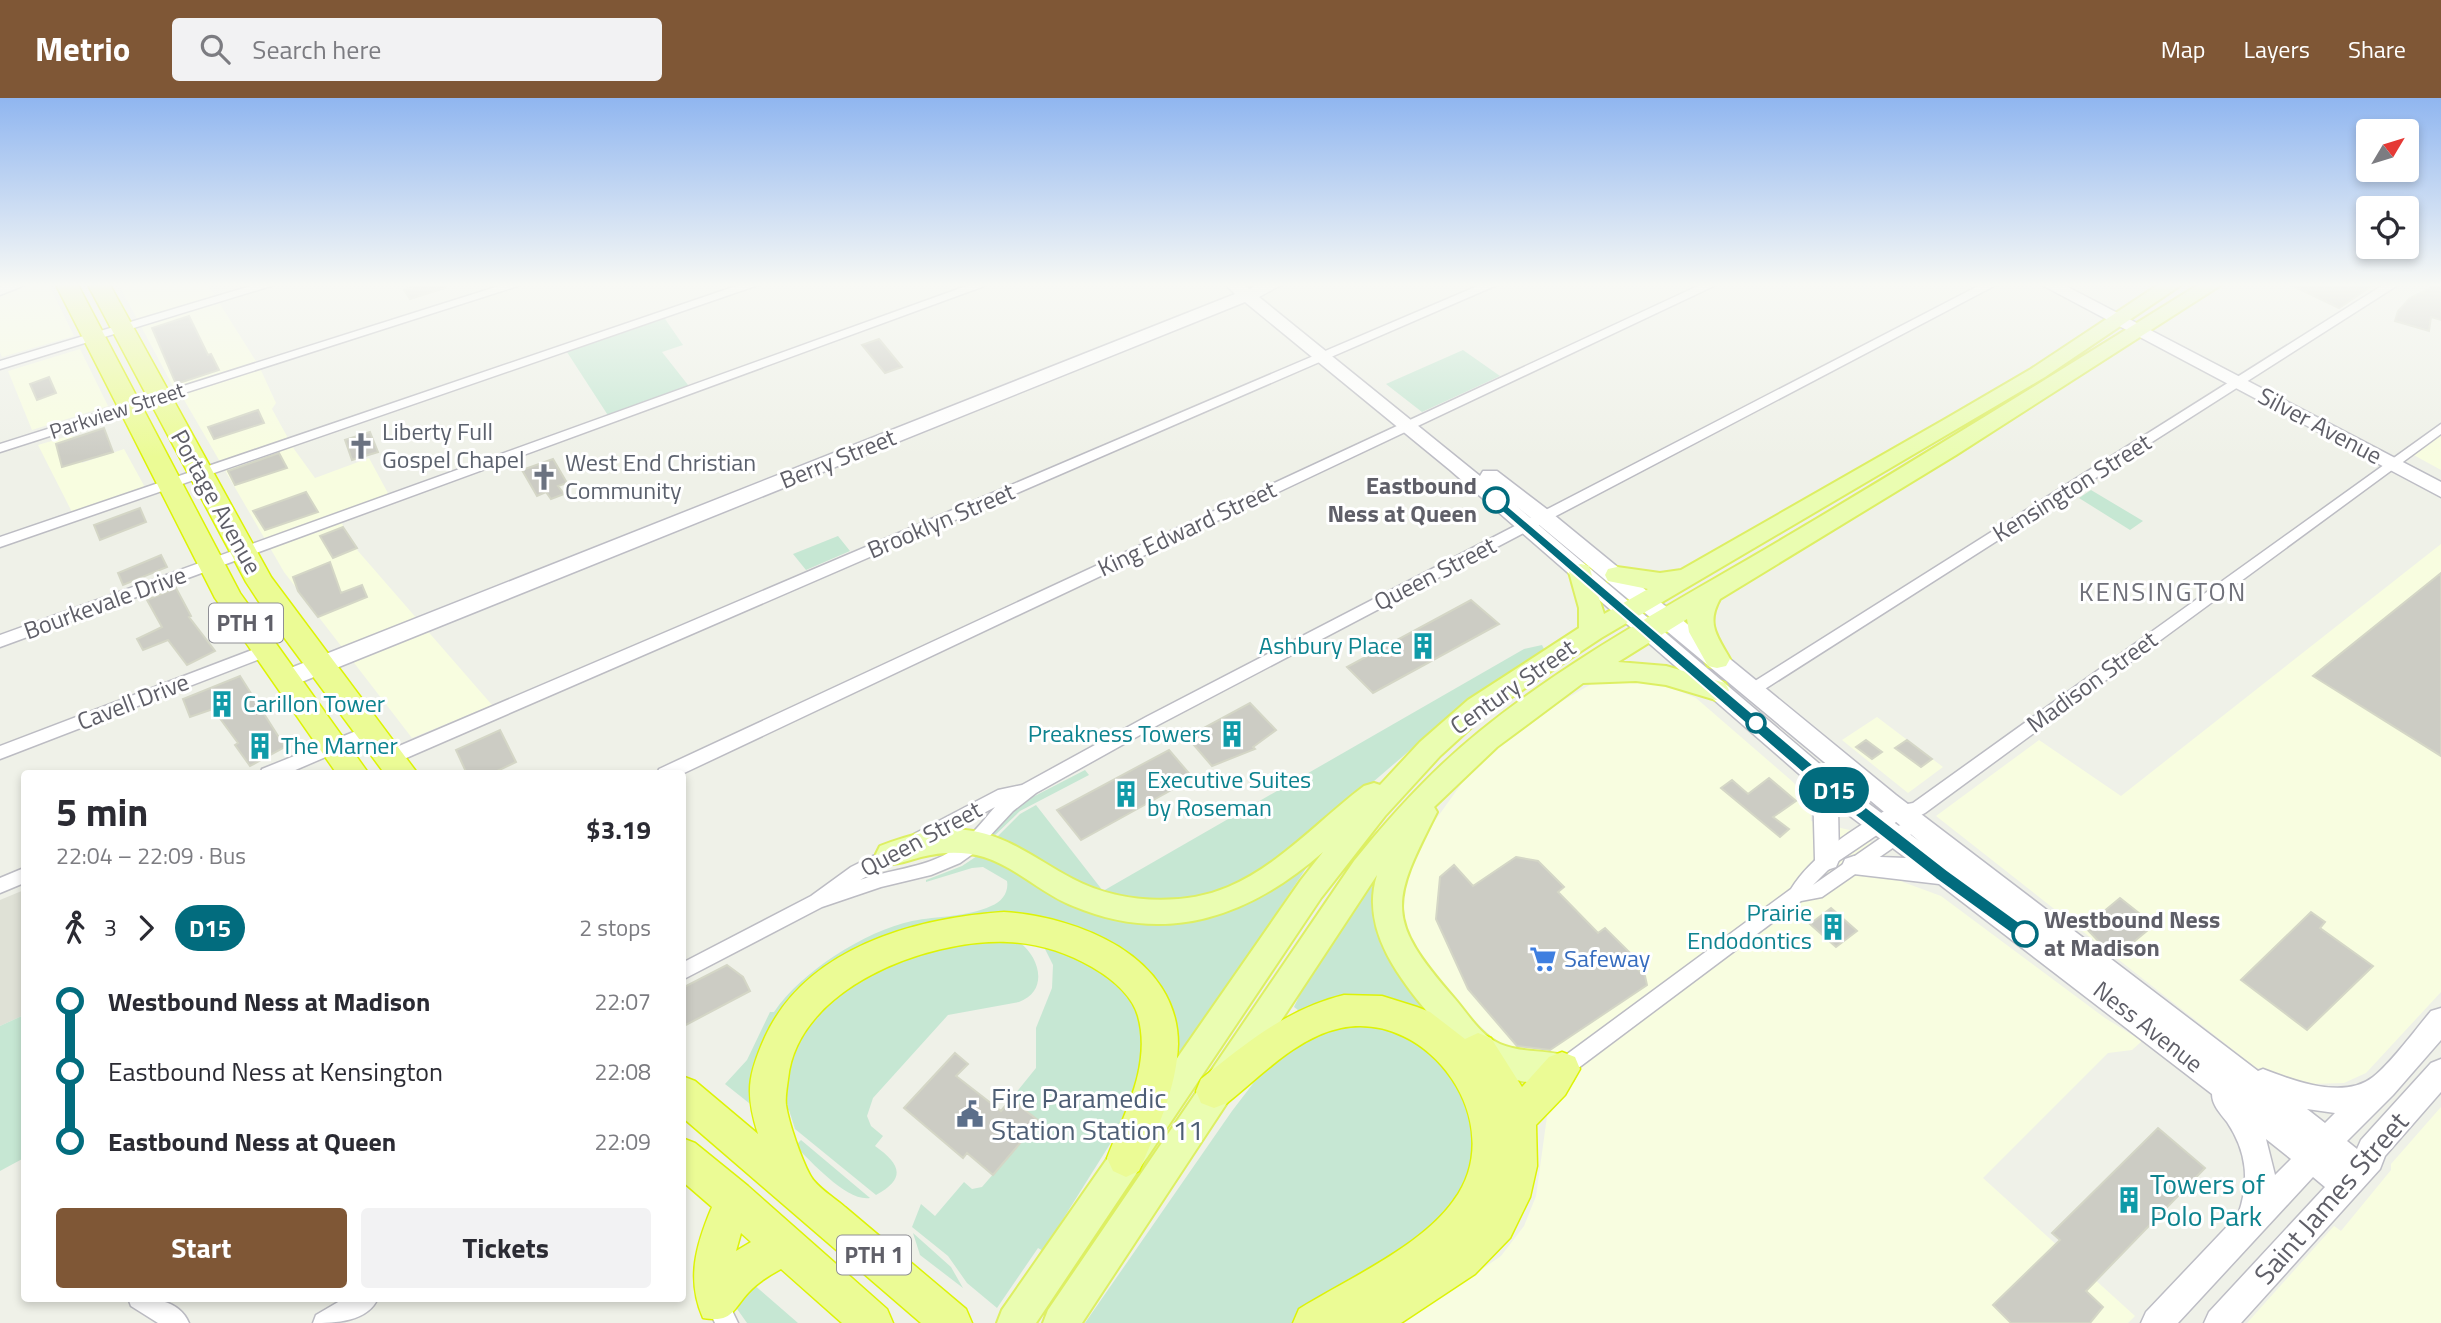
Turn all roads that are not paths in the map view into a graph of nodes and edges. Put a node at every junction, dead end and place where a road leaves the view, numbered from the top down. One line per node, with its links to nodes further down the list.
1 (76, 342): 17 (street)
2 (96, 342): 20 (highway, Portage Avenue / PTH 1)
3 (128, 342): 19 (highway, Portage Avenue / PTH 1)
4 (334, 342): 19 (street, Parkview Street)
5 (583, 342): 25 (street)
6 (824, 342): 31 (street, Bourkevale Drive)
7 (1121, 342): 43 (main road, Berry Street)
8 (1314, 342): 16 (main road, Ness Avenue)
9 (1359, 342): 16 (street, Brooklyn Street)
10 (1587, 342): 21 (street, King Edward Street)
11 (1880, 342): 29 (street, Queen Street)
12 (2099, 342): 35 (main road, Century Street)
13 (2103, 342): 36 (main road, Century Street)
14 (2170, 342): 18 (main road, Silver Avenue)
15 (2302, 342): 18 (street, Kensington Street)
16 (1329, 355): 21 (main road, Ness Avenue); 51 (street, Brooklyn Street)
17 (0, 365)
18 (2242, 380): 24 (main road, Silver Avenue); 47 (street, Kensington Street)
19 (159, 398): 20 (street, Parkview Street); 25 (highway, Portage Avenue / PTH 1)
20 (128, 408): 23 (street, Parkview Street); 27 (highway, Portage Avenue / PTH 1)
21 (1414, 423): 29 (main road, Ness Avenue); 55 (street, King Edward Street)
22 (2441, 428): 24 (street, Madison Street)
23 (0, 448)
24 (2397, 461): 26 (main road, Silver Avenue); 28 (main road, Silver Avenue); 59 (street, Madison Street)
25 (200, 472): 27 (street); 31 (highway, Portage Avenue / PTH 1)
26 (2441, 477)
27 (170, 484): 30 (street); 32 (highway, Portage Avenue / PTH 1)
28 (2441, 490)
29 (1536, 521): 33 (main road, Ness Avenue); 34 (main road, Ness Avenue); 58 (street, Queen Street)
30 (0, 542)
31 (244, 553): 32 (street, Bourkevale Drive); 43 (highway, Portage Avenue / PTH 1)
32 (210, 565): 40 (street, Bourkevale Drive); 41 (highway, Portage Avenue / PTH 1)
33 (1581, 572): 37 (main road, Ness Avenue); 39 (main road)
34 (1617, 575): 35 (main road); 37 (main road, Ness Avenue)
35 (1686, 577): 37 (main road, Century Street)
36 (1713, 591): 38 (main road, Century Street); 42 (main road)
37 (1637, 606): 38 (main road, Ness Avenue); 39 (main road, Century Street)
38 (1658, 624): 42 (main road, Ness Avenue); 44 (main road, Century Street); 46 (main road, Ness Avenue)
39 (1592, 632): 52 (main road, Century Street)
40 (0, 641)
41 (265, 651): 45 (highway, Portage Avenue / PTH 1); 50 (street, Cavell Drive)
42 (1717, 659): 47 (main road, Ness Avenue)
43 (320, 665): 45 (main road, Berry Street); 48 (highway, Portage Avenue / PTH 1)
44 (1576, 675): 46 (main road); 56 (main road, Century Street)
45 (286, 679): 49 (highway, Portage Avenue / PTH 1)
46 (1716, 690): 57 (main road, Ness Avenue)
47 (1752, 690): 59 (main road, Ness Avenue)
48 (371, 731): 49 (street); 51 (highway, Portage Avenue / PTH 1)
49 (334, 746): 53 (street); 54 (highway, Portage Avenue / PTH 1)
50 (0, 753)
51 (397, 765)
52 (1410, 769): 60 (main road); 81 (main road, Century Street)
53 (277, 770)
54 (351, 770)
55 (674, 770)
56 (1438, 783): 71 (main road); 77 (main road, Century Street)
57 (1825, 783): 59 (main road, Ness Avenue); 62 (main road)
58 (1030, 788): 60 (street, Queen Street); 61 (street, Queen Street)
59 (1900, 822): 62 (street, Madison Street); 63 (street, Madison Street); 64 (main road, Ness Avenue); 72 (main road, Ness Avenue)
60 (973, 843): 61 (main road); 68 (street, Queen Street)
61 (890, 854): 68 (street, Queen Street)
62 (1828, 860): 67 (street, Madison Street)
63 (1854, 866): 64 (main road); 67 (street, Madison Street)
64 (1942, 874): 73 (main road, Ness Avenue)
65 (21, 876): 66 (street)
66 (0, 886)
67 (1797, 894): 74 (street, Madison Street)
68 (817, 901): 69 (street, Queen Street)
69 (686, 970)
70 (2441, 1020): 76 (main road, Saint James Street)
71 (1478, 1049): 74 (main road); 79 (highway)
72 (2231, 1067): 76 (main road); 80 (main road, Ness Avenue)
73 (2201, 1068): 80 (main road, Ness Avenue); 86 (main road)
74 (1562, 1069): 79 (highway)
75 (2441, 1072): 83 (main road, Saint James Street)
76 (2383, 1086): 80 (main road, Saint James Street)
77 (1214, 1091): 96 (main road, Century Street); 97 (highway)
78 (689, 1107): 84 (highway, PTH 1)
79 (1516, 1121): 98 (highway)
80 (2319, 1150): 83 (main road, Ness Avenue); 86 (main road, Saint James Street)
81 (1126, 1158): 84 (highway); 95 (main road, Century Street)
82 (686, 1159): 85 (highway, PTH 1)
83 (2353, 1178): 100 (main road, Saint James Street)
84 (795, 1188): 94 (highway, PTH 1)
85 (734, 1200): 87 (highway, PTH 1); 90 (highway)
86 (2246, 1228): 99 (main road, Saint James Street)
87 (785, 1246): 90 (highway); 91 (highway, PTH 1)
88 (145, 1302): 92 (street)
89 (360, 1302): 93 (street)
90 (722, 1313)
91 (860, 1316)
92 (178, 1323)
93 (324, 1323)
94 (952, 1323)
95 (1014, 1323)
96 (1061, 1323)
97 (1313, 1323)
98 (1364, 1323)
99 (2157, 1323)
100 (2220, 1323)

